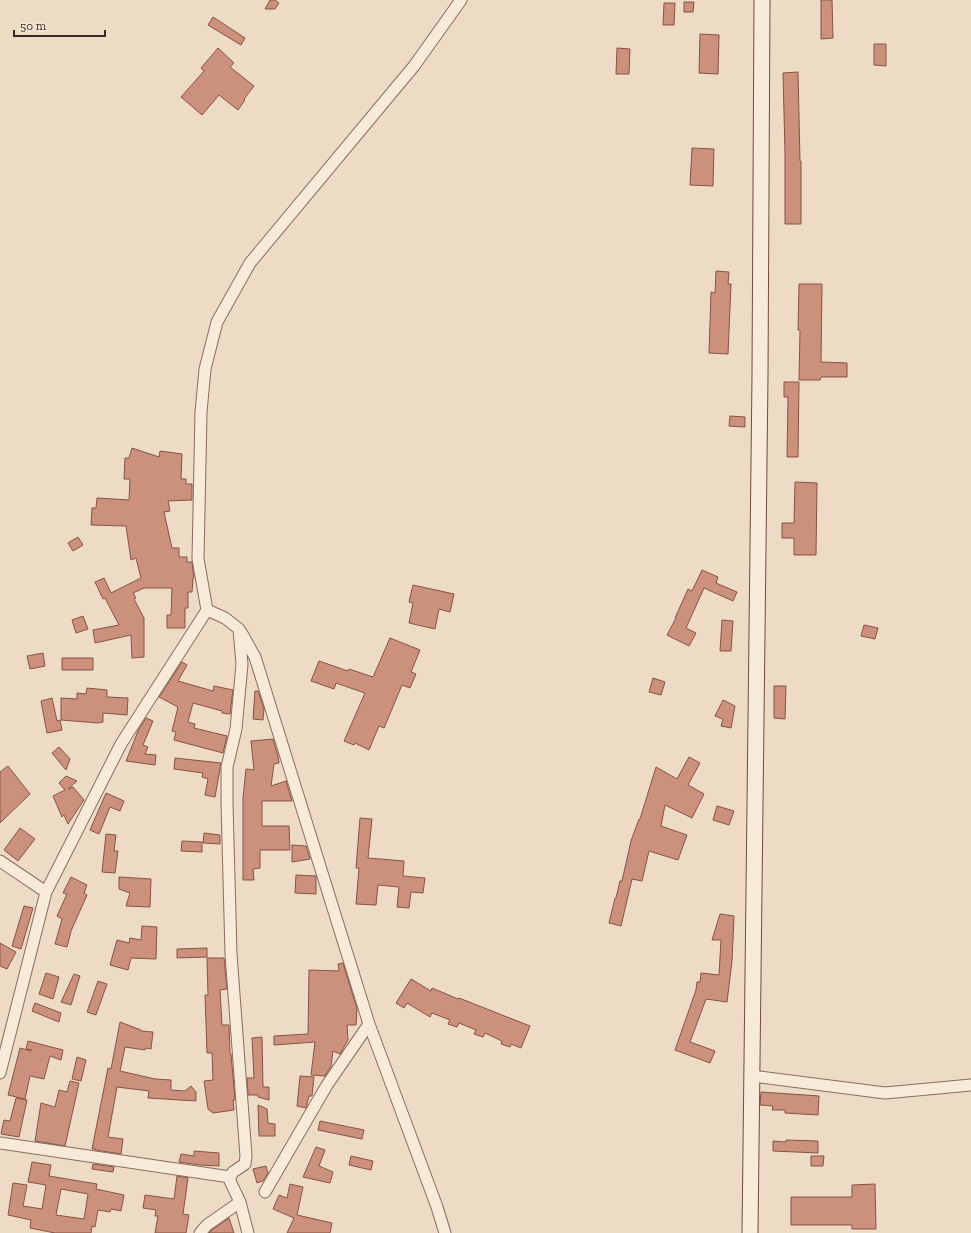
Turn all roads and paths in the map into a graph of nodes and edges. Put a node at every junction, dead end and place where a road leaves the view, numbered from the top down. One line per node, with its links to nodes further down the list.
1 (461, 0): 3 (street)
2 (762, 0): 9 (main road)
3 (207, 610): 4 (street); 6 (street)
4 (239, 629): 7 (street); 12 (street)
5 (0, 861): 6 (street)
6 (46, 892): 8 (street)
7 (369, 1024): 13 (street); 17 (street)
8 (0, 1073)
9 (752, 1076): 10 (street); 18 (main road)
10 (971, 1085)
11 (0, 1143): 12 (street)
12 (230, 1177): 14 (street)
13 (265, 1192)
14 (240, 1202): 15 (street); 16 (street)
15 (200, 1233)
16 (248, 1233)
17 (445, 1233)
18 (750, 1233)

